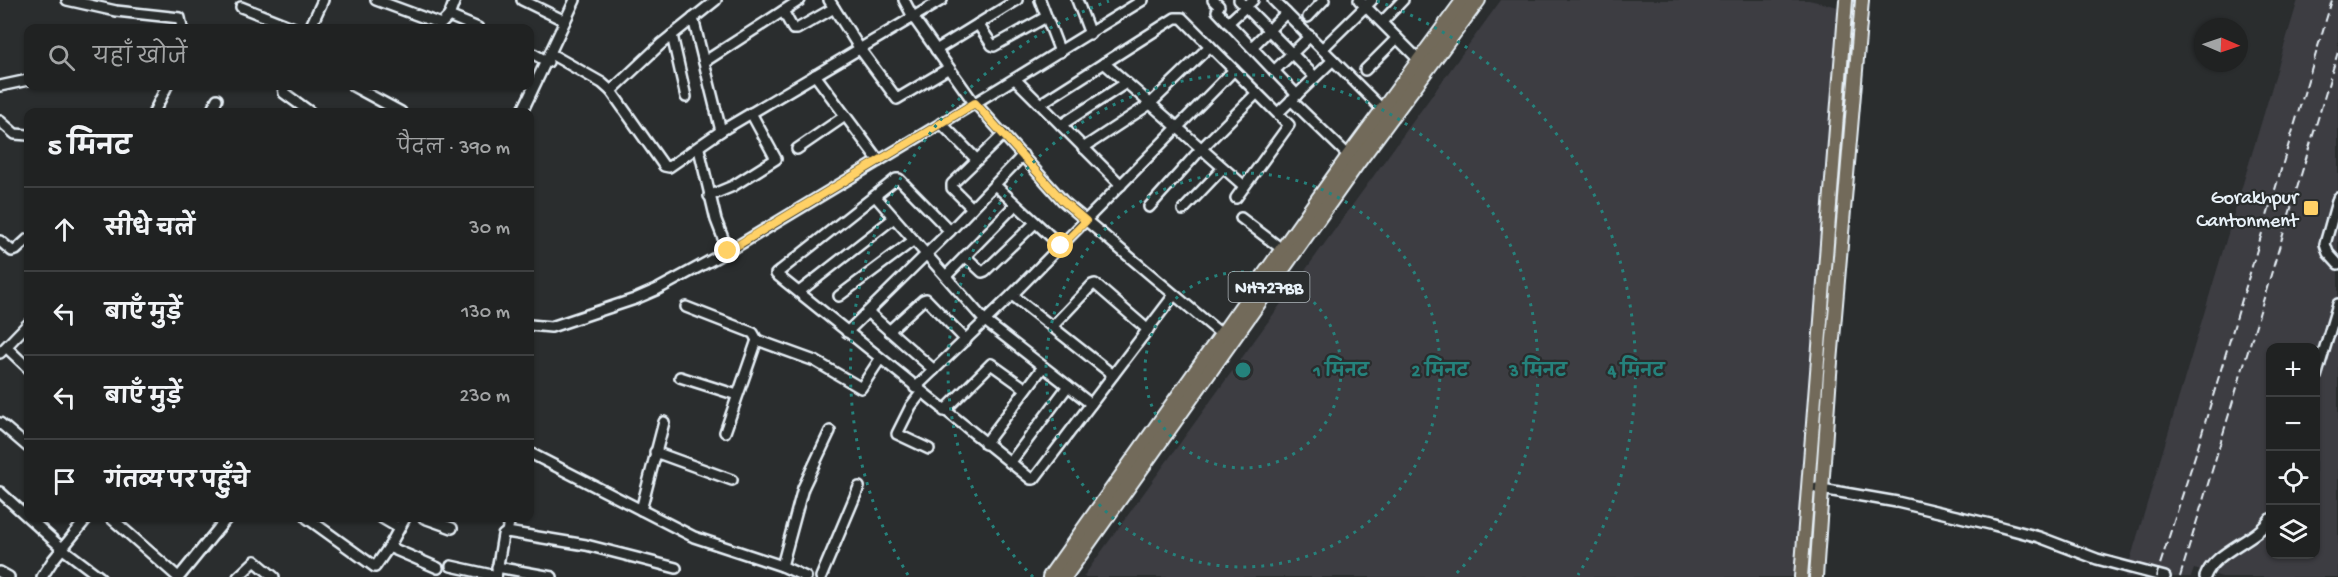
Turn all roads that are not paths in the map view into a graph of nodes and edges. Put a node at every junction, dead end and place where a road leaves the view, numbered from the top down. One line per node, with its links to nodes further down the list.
1 (68, 0): 38 (street)
2 (323, 0): 40 (street)
3 (376, 0): 30 (street)
4 (454, 0): 30 (street)
5 (522, 0): 35 (street)
6 (576, 0): 35 (street)
7 (716, 0): 24 (street)
8 (800, 0): 28 (street)
9 (904, 0): 31 (street)
10 (942, 0): 31 (street)
11 (1017, 0): 42 (street)
12 (1040, 0): 32 (street)
13 (1077, 0): 44 (street)
14 (1143, 0): 44 (street)
15 (1273, 0): 29 (street)
16 (1324, 0): 33 (street)
17 (1403, 0): 36 (street)
18 (1464, 0): 58 (highway, NH727BB)
19 (1478, 0): 214 (highway, NH727BB)
20 (1846, 0): 177 (main road)
21 (1860, 0): 179 (main road)
22 (1246, 2): 37 (street); 43 (street)
23 (1366, 2): 36 (street); 51 (street)
24 (705, 3): 34 (street)
25 (832, 4): 28 (street); 50 (street)
26 (1217, 6): 37 (street)
27 (241, 7): 39 (street)
28 (783, 11): 59 (street)
29 (1286, 13): 43 (street); 46 (street)
30 (449, 16): 41 (street)
31 (913, 17): 50 (street); 52 (street)
32 (1046, 17): 42 (street); 53 (street)
33 (1308, 17)
34 (693, 18): 45 (street); 59 (street)
35 (565, 21): 56 (street)
36 (1382, 22): 47 (street)
37 (1228, 23): 49 (street)
38 (183, 24)
39 (284, 24)
40 (312, 24)
41 (468, 24)
42 (978, 24): 52 (street)
43 (1269, 31): 49 (street); 55 (street)
44 (1090, 34): 53 (street)
45 (672, 35): 76 (street); 78 (street)
46 (1310, 36): 51 (street); 55 (street)
47 (1397, 38): 58 (street); 62 (street)
48 (1209, 46): 60 (street); 63 (street); 83 (street)
49 (1252, 48): 64 (street)
50 (860, 49): 61 (street); 65 (street)
51 (1322, 49): 57 (street)
52 (936, 50): 61 (street)
53 (1060, 52): 67 (street)
54 (534, 53): 56 (street)
55 (1292, 54): 64 (street); 66 (street)
56 (549, 58): 71 (street); 76 (street)
57 (1333, 60): 66 (street); 89 (street)
58 (1420, 61): 89 (highway, NH727BB)
59 (704, 62): 97 (street)
60 (1104, 63): 69 (street); 82 (street)
61 (949, 68): 81 (street)
62 (1365, 69)
63 (1234, 70): 77 (street); 96 (street)
64 (1274, 71): 79 (street)
65 (815, 75): 90 (street); 92 (street)
66 (1315, 77): 79 (street)
67 (1015, 79): 81 (street); 82 (street)
68 (24, 81): 70 (street)
69 (1126, 83): 83 (street); 95 (street)
70 (0, 86)
71 (534, 88)
72 (164, 90): 84 (street)
73 (284, 90): 86 (street)
74 (360, 90): 87 (street)
75 (533, 90): 88 (street)
76 (610, 91): 100 (street)
77 (1257, 93): 91 (street); 103 (street)
78 (686, 97)
79 (1294, 97): 91 (street); 105 (street)
80 (217, 99): 85 (street)
81 (975, 103): 94 (street); 98 (street)
82 (1040, 104): 95 (street)
83 (1150, 104): 96 (street); 102 (street)
84 (156, 108)
85 (213, 108)
86 (305, 108)
87 (394, 108)
88 (524, 108)
89 (1383, 110): 105 (highway, NH727BB)
90 (751, 113): 97 (street); 112 (street)
91 (1278, 113): 111 (street)
92 (845, 116): 101 (street); 107 (street)
93 (0, 121): 99 (street)
94 (941, 123): 106 (street); 107 (street)
95 (1061, 125): 102 (street)
96 (1176, 128): 103 (street); 110 (street)
97 (721, 131): 100 (street)
98 (1004, 134): 104 (street); 106 (street)
99 (24, 135)
100 (699, 148): 112 (street)
101 (797, 148)
102 (1083, 148): 110 (street)
103 (1201, 149): 108 (street); 117 (street)
104 (1023, 155): 109 (street); 122 (street)
105 (1349, 156): 129 (highway, NH727BB)
106 (977, 160): 118 (street)
107 (879, 161): 130 (street)
108 (1222, 168): 111 (street); 119 (street)
109 (994, 184): 116 (street); 118 (street)
110 (1121, 185): 122 (street)
111 (1244, 186): 114 (street)
112 (709, 196): 130 (street)
113 (875, 196): 120 (street); 124 (street); 135 (street)
114 (1236, 198)
115 (2338, 198): 133 (street)
116 (1015, 205): 123 (street); 132 (street)
117 (1149, 207)
118 (972, 208): 124 (street)
119 (1183, 210)
120 (894, 218): 125 (street); 135 (street)
121 (1241, 218): 129 (street)
122 (1086, 221): 128 (street); 137 (street)
123 (1035, 223): 128 (street); 132 (street)
124 (950, 231): 131 (street)
125 (914, 240): 131 (street); 138 (street)
126 (0, 241): 127 (street)
127 (24, 243)
128 (1061, 246): 136 (street)
129 (1283, 250): 149 (highway, NH727BB)
130 (728, 251): 143 (street)
131 (927, 254): 134 (street); 141 (street)
132 (965, 256): 134 (street)
133 (2338, 264)
134 (946, 276): 142 (street)
135 (799, 292): 148 (street)
136 (1012, 295): 142 (street); 144 (street)
137 (1174, 295): 146 (street); 149 (street)
138 (839, 296)
139 (2338, 304): 154 (street)
140 (686, 307): 150 (street)
141 (868, 312): 147 (street); 148 (street)
142 (985, 321): 151 (street); 156 (street)
143 (534, 325)
144 (1052, 327): 146 (street); 158 (street)
145 (24, 328): 152 (street)
146 (1148, 330): 158 (street)
147 (889, 331): 151 (street); 157 (street)
148 (848, 332): 153 (street)
149 (1221, 334): 213 (highway, NH727BB)
150 (757, 340): 153 (street); 163 (street)
151 (966, 340): 157 (street)
152 (3, 350): 155 (street)
153 (880, 359): 162 (street)
154 (2320, 364)
155 (24, 365)
156 (1043, 367): 160 (street); 161 (street)
157 (934, 370): 162 (street)
158 (1113, 375): 164 (street)
159 (680, 377): 163 (street)
160 (1068, 386): 164 (street); 175 (street)
161 (1026, 389): 165 (street); 171 (street)
162 (918, 390): 165 (street); 172 (street)
163 (737, 395): 169 (street)
164 (1091, 404): 175 (street)
165 (944, 411): 171 (street)
166 (664, 422): 173 (street)
167 (0, 423): 170 (street)
168 (830, 431): 199 (street)
169 (725, 432)
170 (24, 444)
171 (985, 444): 175 (street)
172 (929, 449)
173 (655, 452): 176 (street); 181 (street)
174 (534, 455): 181 (street)
175 (1010, 463)
176 (732, 480)
177 (1808, 486): 179 (street); 215 (main road)
178 (859, 487): 212 (street)
179 (1821, 488): 216 (main road); 217 (street)
180 (0, 492): 182 (street)
181 (641, 510): 199 (street)
182 (24, 514)
183 (33, 522): 197 (street)
184 (84, 522): 197 (street)
185 (116, 522): 207 (street)
186 (224, 522): 207 (street)
187 (313, 522): 196 (street)
188 (389, 522): 193 (street)
189 (403, 522): 193 (street)
190 (435, 522): 194 (street)
191 (509, 522): 195 (street)
192 (2266, 524): 218 (street)
193 (399, 528): 196 (street)
194 (452, 528)
195 (507, 532): 201 (street); 203 (street)
196 (389, 547): 200 (street)
197 (63, 549): 205 (street); 206 (street)
198 (451, 566): 203 (street)
199 (782, 566): 211 (street)
200 (438, 568)
201 (676, 568)
202 (0, 572): 204 (street)
203 (496, 573): 210 (street)
204 (9, 577)
205 (42, 577)
206 (100, 577)
207 (178, 577)
208 (238, 577): 209 (street)
209 (274, 577)
210 (552, 577)
211 (806, 577)
212 (821, 577)
213 (1050, 577)
214 (1064, 577)
215 (1801, 577)
216 (1816, 577)
217 (2164, 577)
218 (2205, 577)

